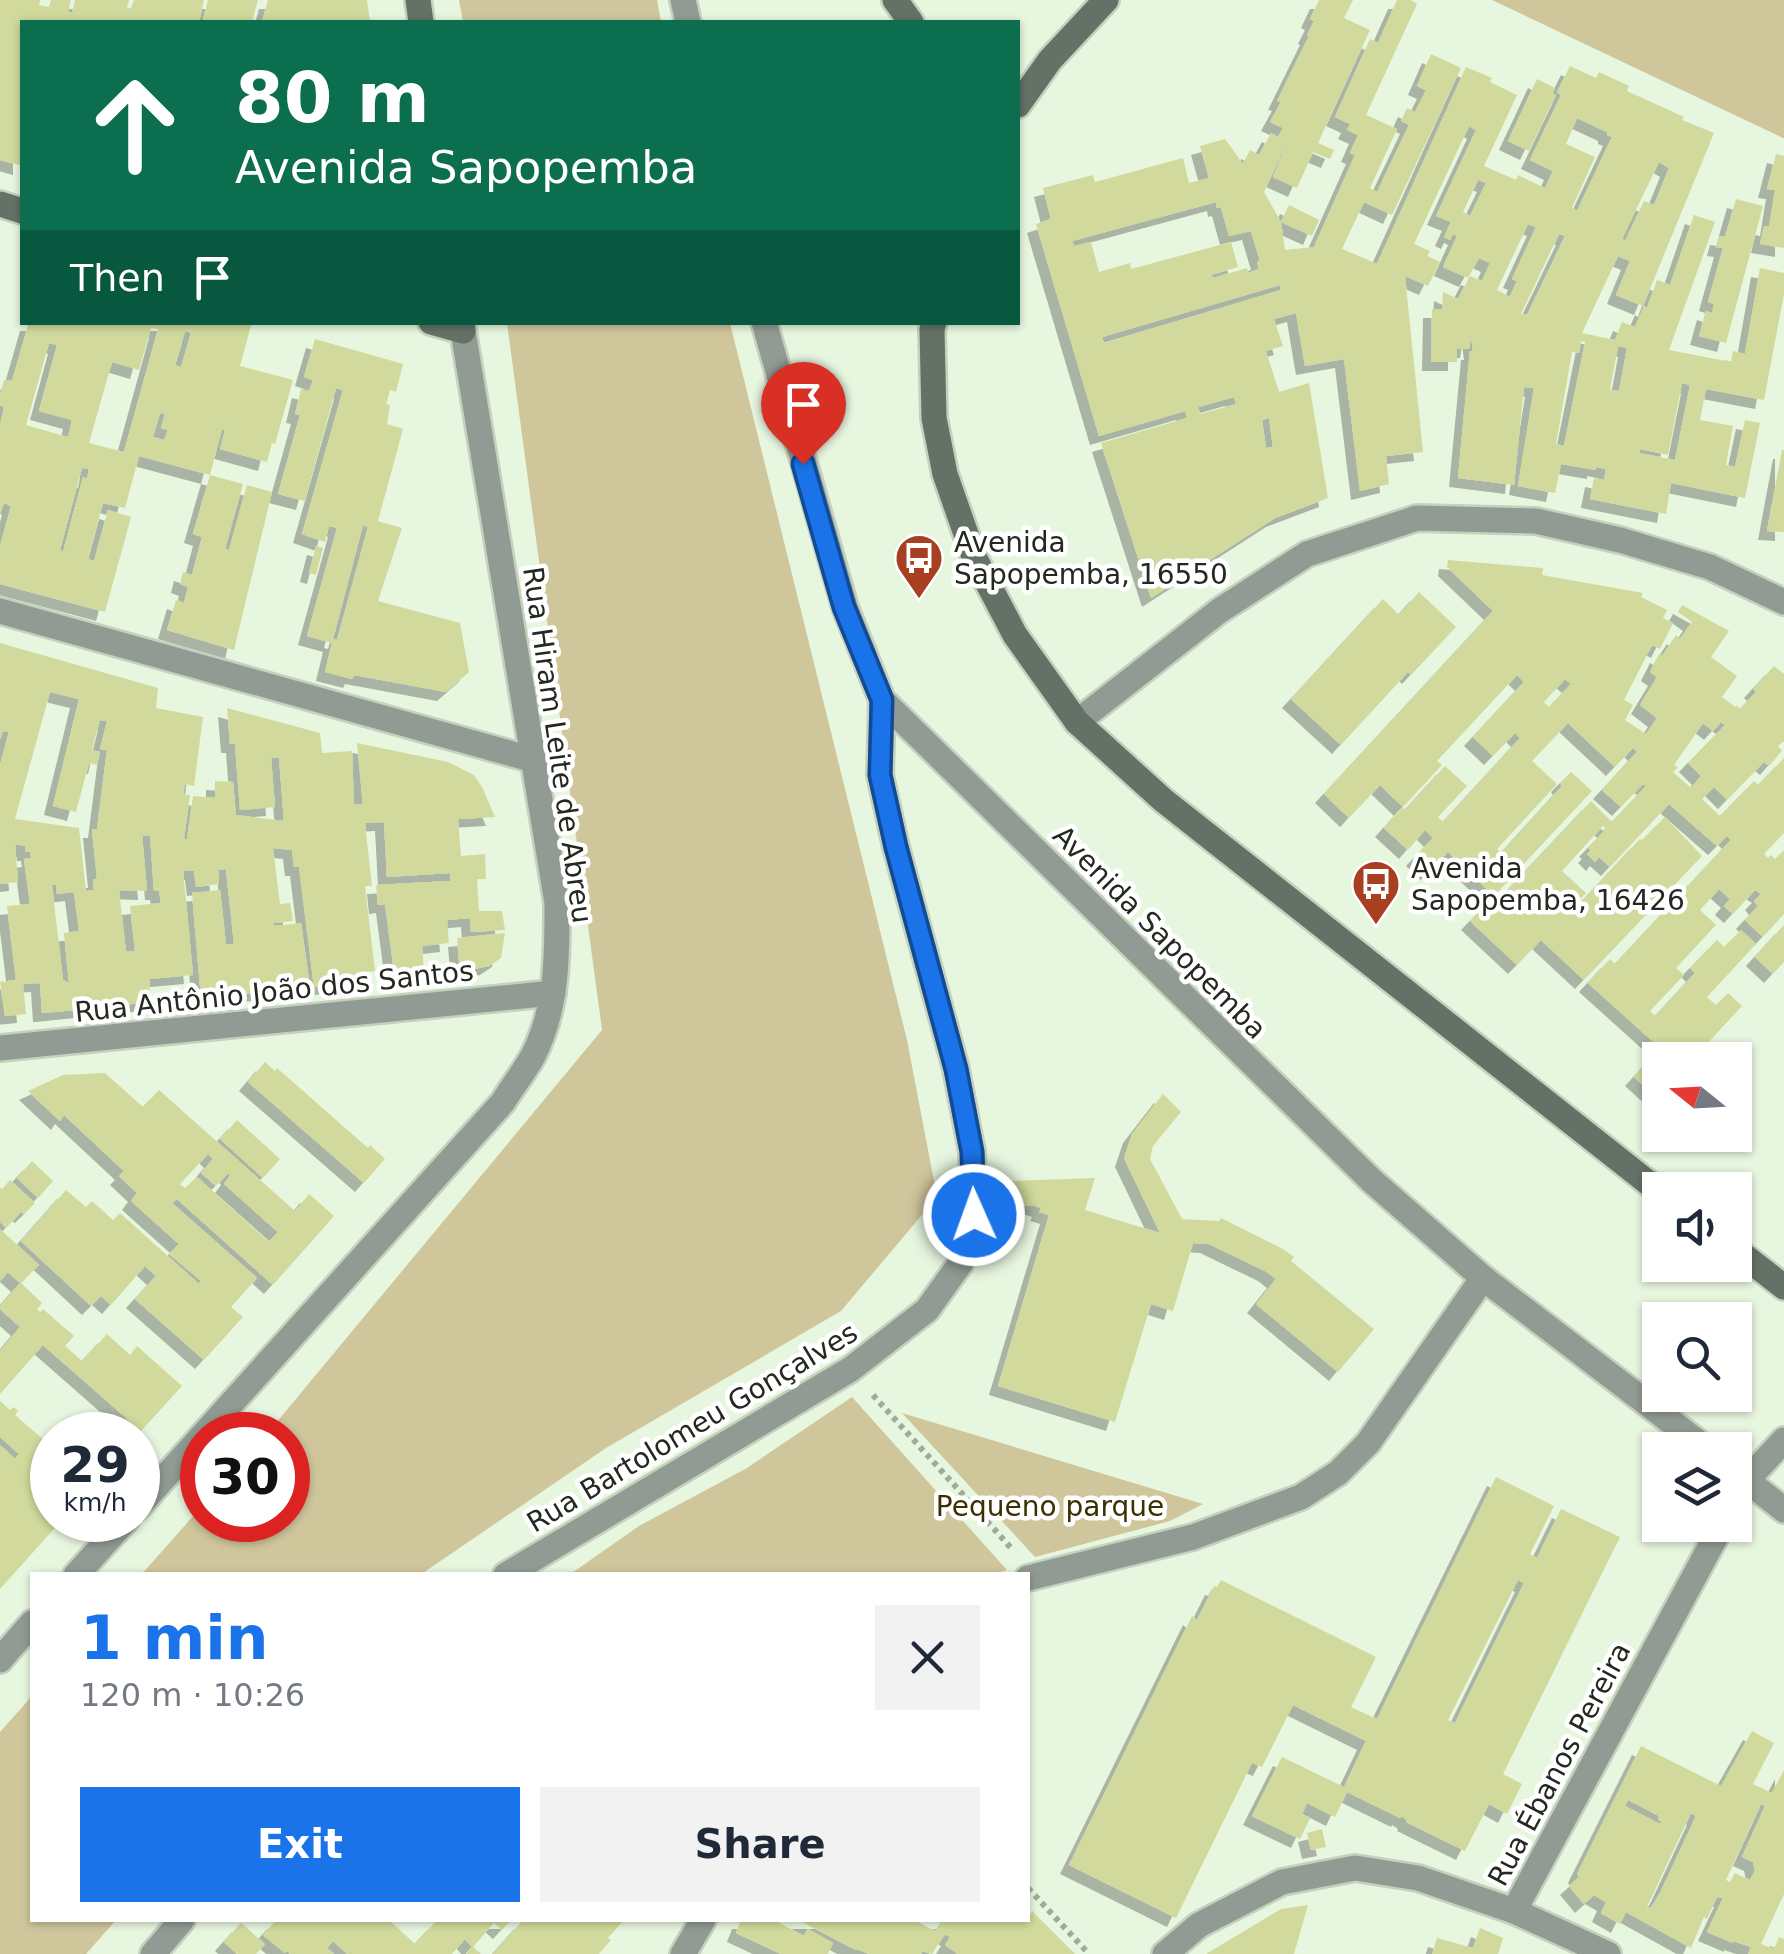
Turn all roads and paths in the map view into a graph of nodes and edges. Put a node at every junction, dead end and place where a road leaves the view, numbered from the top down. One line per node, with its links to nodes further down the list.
1 (894, 0): 3 (main road)
2 (1106, 0): 4 (main road)
3 (909, 20)
4 (1020, 103)
5 (765, 325): 10 (street, Avenida Sapopemba)
6 (932, 325): 11 (main road)
7 (462, 327): 12 (street, Rua Hiram Leite de Abreu)
8 (1783, 601): 11 (street)
9 (0, 611): 12 (street)
10 (882, 700): 17 (street, Avenida Sapopemba); 19 (street, Rua Bartolomeu Gonçalves)
11 (1078, 722): 15 (main road)
12 (534, 760): 13 (street, Rua Hiram Leite de Abreu)
13 (554, 993): 14 (street, Rua Antônio João dos Santos); 23 (street, Rua Hiram Leite de Abreu)
14 (1, 1048)
15 (1642, 1178)
16 (1752, 1262): 18 (main road)
17 (1483, 1278): 20 (street, Avenida Sapopemba); 31 (street)
18 (1784, 1287)
19 (851, 1370): 29 (street, Rua Bartolomeu Gonçalves); 30 (path)
20 (1684, 1432)
21 (1784, 1440): 22 (street)
22 (1752, 1471)
23 (160, 1483)
24 (1752, 1492): 25 (street)
25 (1784, 1510)
26 (106, 1542): 28 (street)
27 (1713, 1542): 35 (street, Rua Ébanos Pereira)
28 (79, 1572)
29 (511, 1572)
30 (1028, 1572)
31 (1032, 1577)
32 (30, 1626): 33 (street)
33 (0, 1660)
34 (1030, 1890): 40 (path)
35 (1514, 1911): 41 (street, Rua Ébanos Pereira); 42 (street)
36 (180, 1922): 38 (street)
37 (703, 1922): 39 (street)
38 (153, 1954)
39 (683, 1954)
40 (1089, 1954)
41 (1166, 1954)
42 (1608, 1954)

